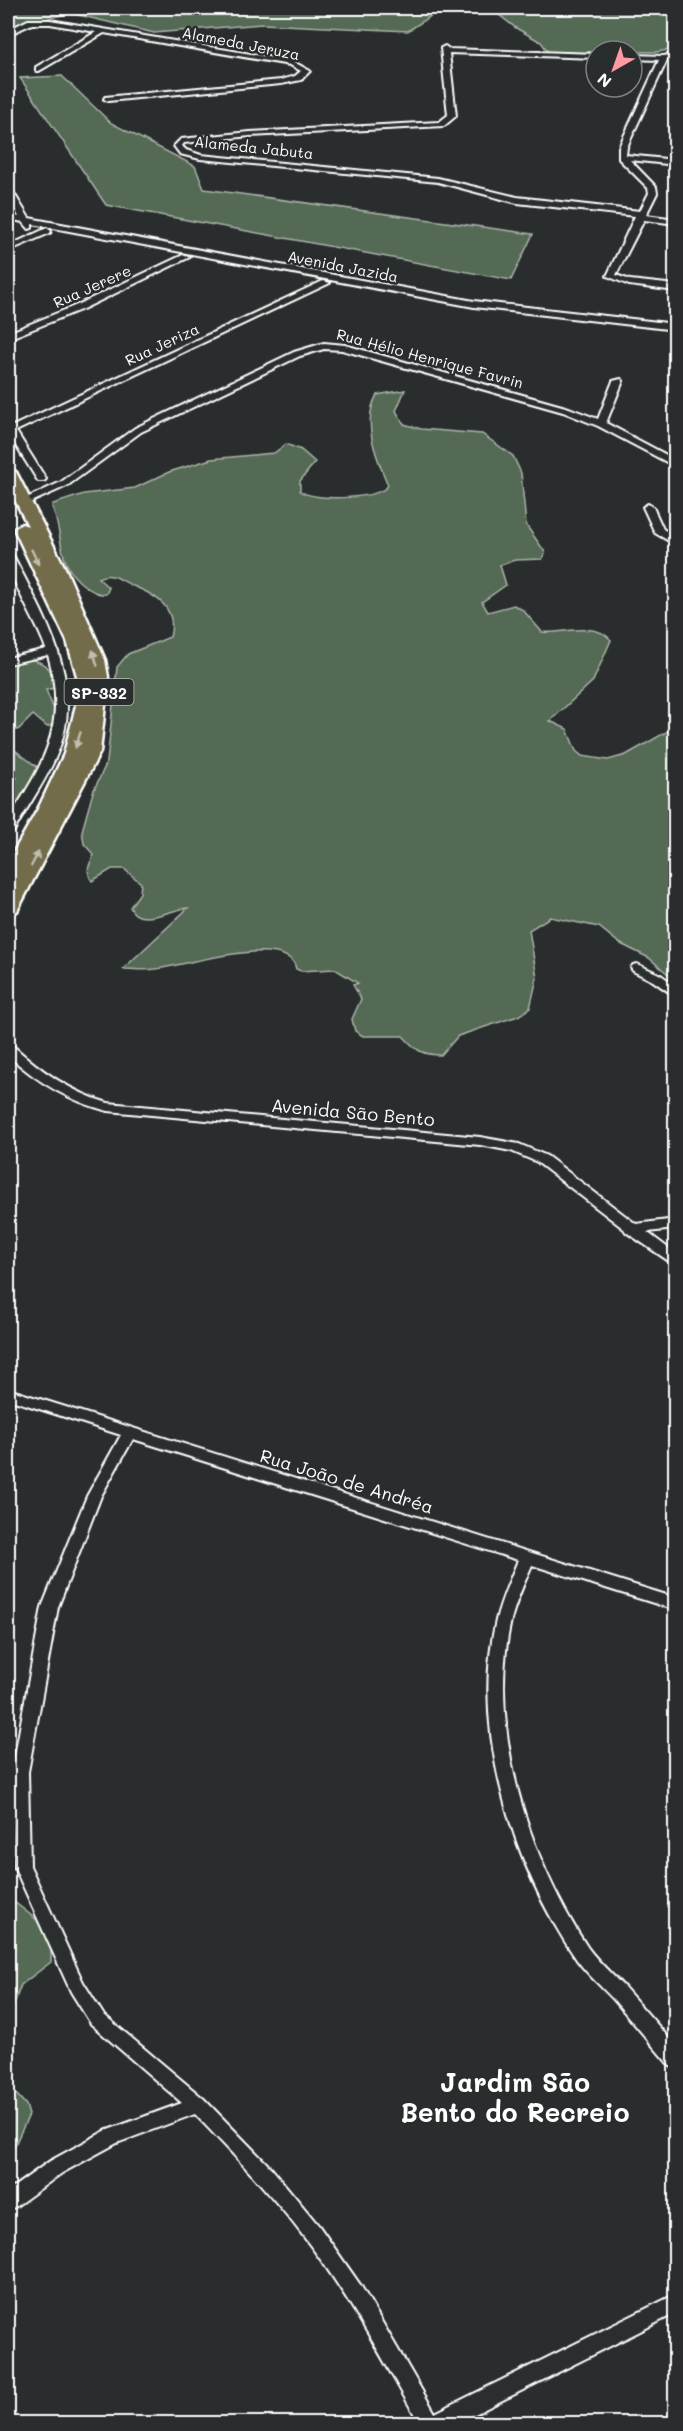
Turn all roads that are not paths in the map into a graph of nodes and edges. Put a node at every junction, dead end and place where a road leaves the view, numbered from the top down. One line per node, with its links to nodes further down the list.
1 (104, 32): 2 (street, Alameda Jeruza); 7 (street); 8 (street, Alameda Jeruza)
2 (8, 33)
3 (675, 55): 6 (street)
4 (584, 56): 12 (street, Alameda Jabuta)
5 (644, 57): 6 (street)
6 (664, 58): 9 (street)
7 (39, 69)
8 (108, 99)
9 (622, 157): 10 (street); 12 (street)
10 (675, 163)
11 (8, 190): 16 (street)
12 (640, 215): 14 (street); 21 (street)
13 (8, 217): 16 (street, Avenida Jazida)
14 (675, 222)
15 (8, 224): 16 (street, Avenida Jazida)
16 (28, 224): 17 (street, Avenida Jazida); 19 (street, Avenida Jazida)
17 (47, 231): 18 (street); 19 (street, Avenida Jazida)
18 (8, 249)
19 (189, 255): 20 (street, Avenida Jazida); 24 (street, Rua Jerere)
20 (328, 281): 22 (street, Avenida Jazida); 23 (street, Avenida Jazida); 27 (street, Rua Jeriza)
21 (675, 288)
22 (675, 327)
23 (675, 333)
24 (8, 336)
25 (618, 381): 26 (street)
26 (601, 424): 28 (street, Rua Hélio Henrique Favrin); 31 (street, Rua Hélio Henrique Favrin)
27 (9, 428): 30 (street)
28 (675, 464)
29 (8, 472): 31 (main road, SP-332)
30 (41, 479)
31 (15, 502): 38 (main road, SP-332, one-way to 38); 39 (main road, SP-332, one-way to 31)
32 (648, 507): 33 (street)
33 (675, 542)
34 (8, 555): 35 (street)
35 (54, 651): 36 (street); 37 (street)
36 (8, 661)
37 (8, 831)
38 (8, 878)
39 (8, 911)
40 (637, 968): 41 (street)
41 (675, 993)
42 (8, 1048): 44 (street, Avenida São Bento)
43 (675, 1224): 44 (street)
44 (631, 1229): 45 (street, Avenida São Bento)
45 (675, 1261)
46 (8, 1394): 47 (street, Rua João de Andréa)
47 (129, 1433): 48 (street, Rua João de Andréa); 50 (street)
48 (527, 1558): 49 (street, Rua João de Andréa); 51 (street)
49 (675, 1604)
50 (15, 1864): 52 (street)
51 (675, 2060)
52 (198, 2105): 53 (street); 55 (street)
53 (8, 2201)
54 (675, 2302): 55 (street)
55 (432, 2424)

